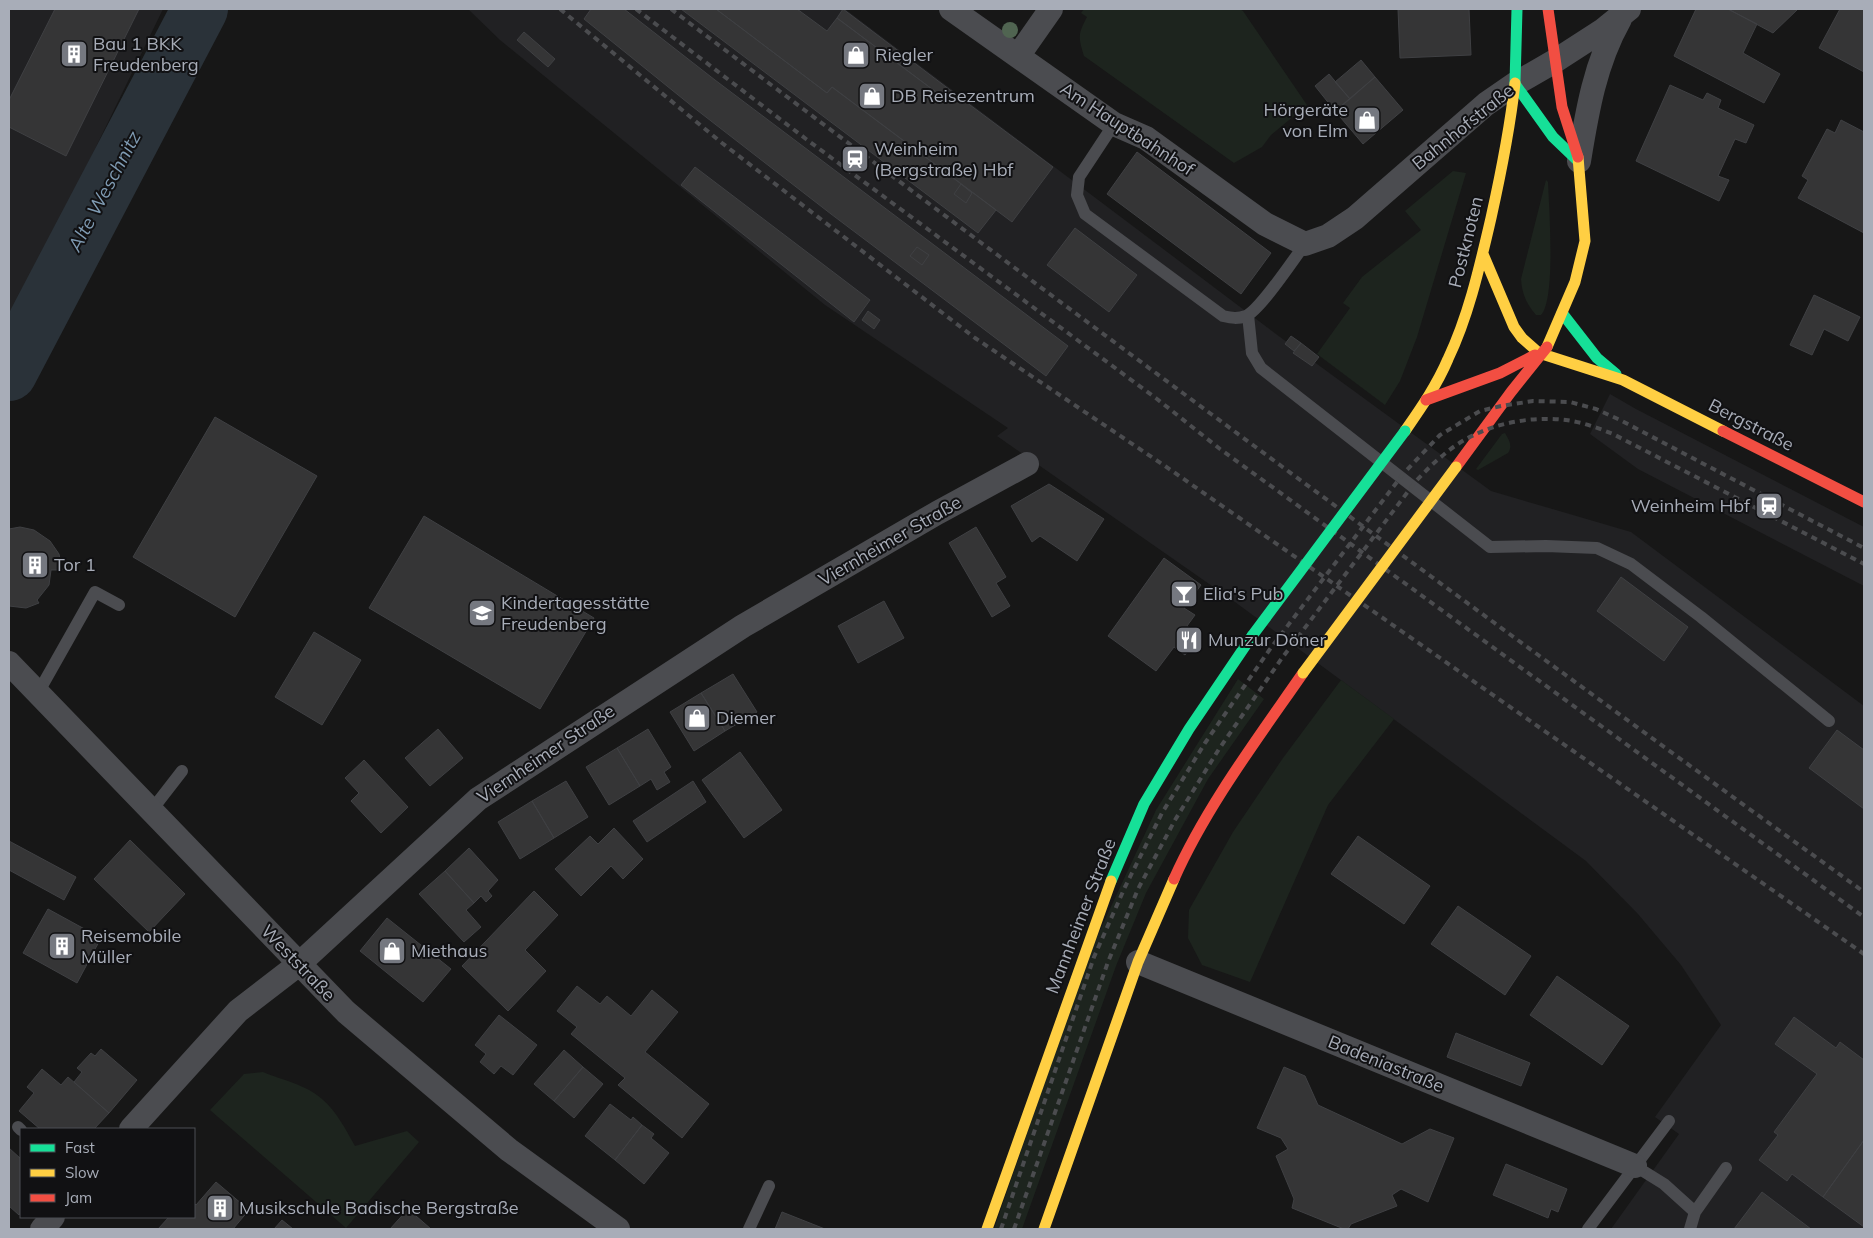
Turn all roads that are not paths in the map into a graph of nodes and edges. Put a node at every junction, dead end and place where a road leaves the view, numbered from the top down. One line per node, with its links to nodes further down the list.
1 (951, 9): 6 (street, Am Hauptbahnhof)
2 (1051, 9): 6 (street)
3 (1517, 9): 8 (main road)
4 (1548, 9): 7 (main road)
5 (1626, 11): 7 (street, Bahnhofstraße); 10 (street, Bahnhofstraße)
6 (1018, 56): 9 (street, Am Hauptbahnhof)
7 (1555, 61): 8 (street, Bahnhofstraße); 10 (main road)
8 (1515, 84): 10 (main road); 11 (street, Bahnhofstraße); 12 (main road, Postknoten)
9 (1114, 124): 11 (street, Am Hauptbahnhof); 14 (lane)
10 (1578, 162): 13 (main road)
11 (1305, 244): 14 (lane)
12 (1483, 254): 15 (main road); 18 (main road, Postknoten)
13 (1562, 313): 15 (main road); 16 (main road); 17 (main road)
14 (1248, 315): 25 (lane)
15 (1514, 327): 16 (main road)
16 (1541, 353): 17 (main road); 18 (main road); 28 (main road, bridge)
17 (1623, 380): 21 (main road, Bergstraße)
18 (1426, 400): 19 (main road, Postknoten)
19 (1405, 431): 40 (main road, Mannheimer Straße, bridge)
20 (1027, 464): 29 (street, Viernheimer Straße)
21 (1864, 502)
22 (119, 605): 24 (lane)
23 (9, 664): 24 (street, Weststraße)
24 (38, 693): 27 (street, Weststraße)
25 (1829, 721)
26 (182, 771): 27 (lane)
27 (151, 811): 29 (street, Weststraße)
28 (1138, 962): 32 (street, Badeniastraße); 41 (main road)
29 (299, 964): 31 (street, Viernheimer Straße); 38 (street, Weststraße)
30 (1669, 1121): 32 (lane)
31 (131, 1128)
32 (1635, 1166): 35 (lane); 42 (lane)
33 (1726, 1168): 35 (lane)
34 (769, 1186): 39 (lane)
35 (1694, 1212): 43 (lane)
36 (52, 1218): 37 (street)
37 (42, 1229)
38 (618, 1229)
39 (749, 1229)
40 (987, 1229)
41 (1044, 1229)
42 (1588, 1229)
43 (1690, 1229)

